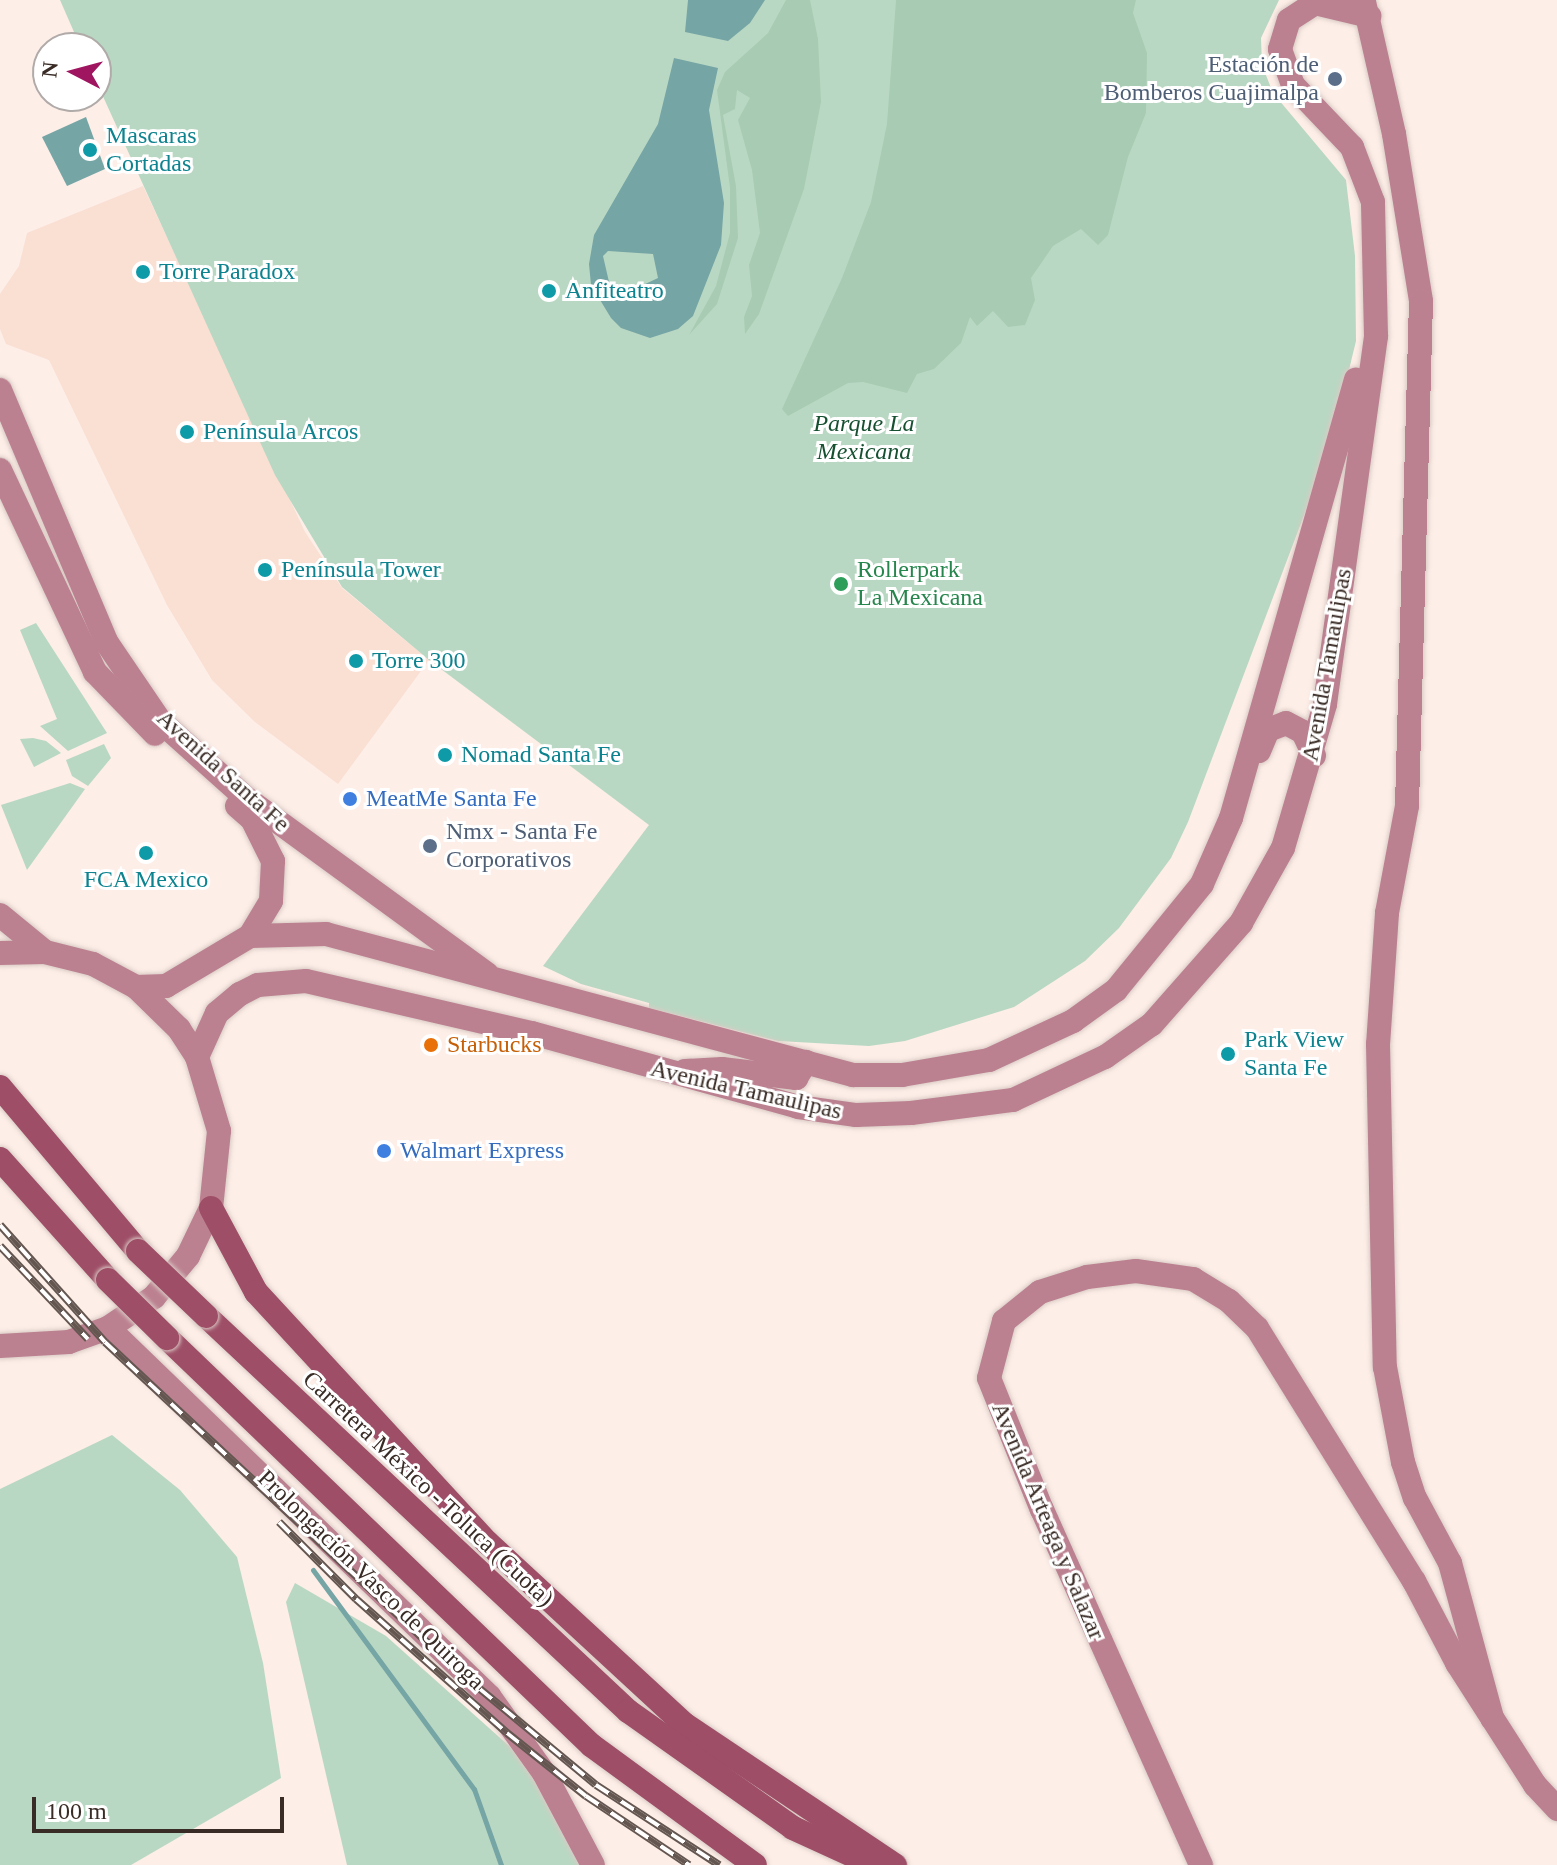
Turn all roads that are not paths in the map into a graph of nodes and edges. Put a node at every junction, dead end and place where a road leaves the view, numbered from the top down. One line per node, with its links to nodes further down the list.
1 (1286, 0): 5 (street, Avenida Tamaulipas)
2 (1366, 8): 6 (street, Avenida Tamaulipas); 25 (street, Avenida Tamaulipas)
3 (0, 390): 13 (street, Avenida Santa Fe)
4 (0, 470): 10 (street, Avenida Santa Fe)
5 (1306, 559): 6 (street); 8 (street, Avenida Tamaulipas)
6 (1340, 594): 7 (street, Avenida Tamaulipas)
7 (1314, 756): 8 (street); 20 (street, Avenida Tamaulipas)
8 (1231, 818): 16 (street, Avenida Tamaulipas)
9 (0, 915): 11 (street)
10 (250, 936): 13 (street, Avenida Tamaulipas); 14 (street, Avenida Tamaulipas)
11 (45, 952): 12 (street); 14 (street)
12 (0, 953)
13 (502, 984): 17 (street, Avenida Tamaulipas)
14 (136, 987): 15 (street)
15 (197, 1057): 18 (street, Avenida Tamaulipas); 22 (street)
16 (989, 1060): 17 (street, Avenida Tamaulipas); 20 (street)
17 (806, 1062): 18 (street)
18 (671, 1074): 20 (street, Avenida Tamaulipas)
19 (0, 1087): 31 (highway, Carretera México - Toluca (Cuota), bridge)
20 (940, 1110)
21 (0, 1159): 30 (highway, bridge)
22 (211, 1208): 23 (street); 32 (highway)
23 (108, 1328): 24 (street); 29 (street, Prolongación Vasco de Quiroga)
24 (0, 1346)
25 (1450, 1563): 26 (street); 27 (street, Avenida Tamaulipas)
26 (1414, 1581): 27 (street, Avenida Arteaga y Salazar); 33 (street, Avenida Arteaga y Salazar)
27 (1492, 1718): 28 (street)
28 (1557, 1809)
29 (593, 1865)
30 (755, 1865)
31 (874, 1865)
32 (895, 1865)
33 (1201, 1865)

